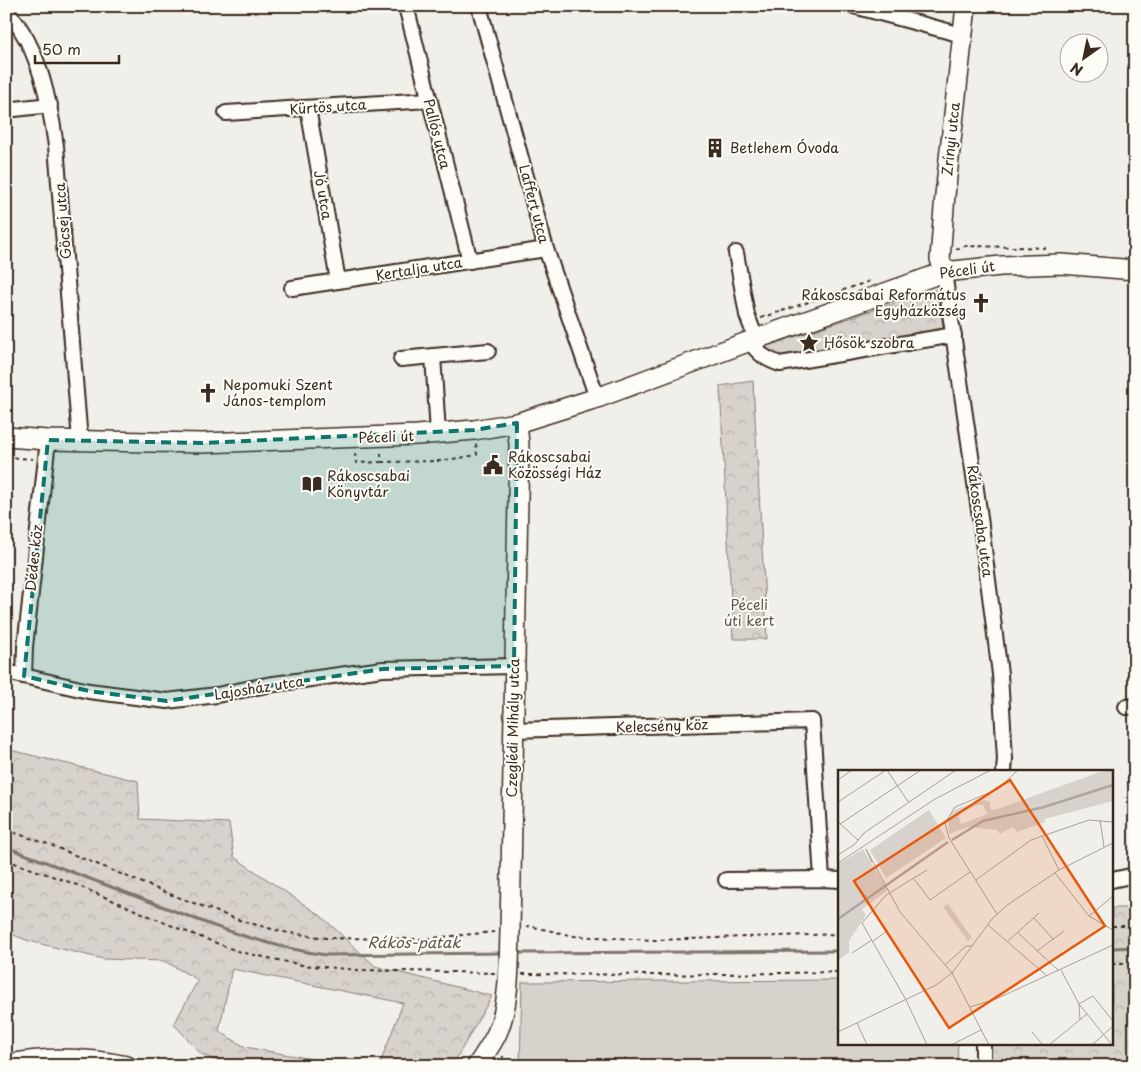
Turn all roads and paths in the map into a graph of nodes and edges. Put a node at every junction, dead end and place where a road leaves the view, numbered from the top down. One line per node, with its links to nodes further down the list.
1 (406, 6): 7 (street, Pallós utca)
2 (479, 6): 14 (street, Laffert utca)
3 (854, 6): 6 (street)
4 (966, 6): 6 (main road, Zrínyi utca)
5 (6, 11): 8 (street, Göcsej utca)
6 (962, 35): 20 (main road, Zrínyi utca)
7 (429, 100): 9 (street, Kürtös utca); 18 (street, Pallós utca)
8 (50, 105): 10 (street); 37 (street, Göcsej utca)
9 (308, 108): 11 (street, Kürtös utca); 22 (street, Jó utca)
10 (6, 110)
11 (226, 114)
12 (1018, 247): 13 (path); 15 (path); 16 (path)
13 (1046, 248)
14 (546, 249): 18 (street, Kertalja utca); 32 (street, Laffert utca)
15 (956, 249)
16 (1018, 251)
17 (736, 253): 28 (street)
18 (470, 261): 22 (street, Kertalja utca)
19 (1135, 270): 20 (main road, Péceli út)
20 (944, 272): 27 (street, Rákoscsaba utca); 28 (main road, Péceli út)
21 (877, 279): 24 (path)
22 (338, 281): 23 (street, Kertalja utca)
23 (292, 288)
24 (782, 310): 25 (path); 26 (path)
25 (784, 317)
26 (755, 320)
27 (954, 335): 28 (street); 46 (street, Rákoscsaba utca)
28 (753, 340): 32 (main road, Péceli út)
29 (488, 351): 30 (street)
30 (433, 356): 31 (street); 34 (street)
31 (401, 359)
32 (597, 398): 33 (main road, Péceli út)
33 (517, 423): 34 (main road, Péceli út); 42 (main road, Czeglédi Mihály utca)
34 (438, 434): 37 (main road, Péceli út)
35 (6, 437): 36 (main road, Péceli út)
36 (48, 440): 37 (main road, Péceli út); 44 (street, Dédes köz)
37 (80, 440)
38 (476, 440): 41 (path)
39 (381, 447): 41 (path)
40 (355, 448): 41 (path)
41 (382, 462)
42 (514, 666): 44 (street, Lajosház utca); 45 (main road, Czeglédi Mihály utca)
43 (6, 672): 44 (street, Lajosház utca)
44 (24, 676)
45 (513, 730): 50 (street, Kelecsény köz); 56 (main road, Czeglédi Mihály utca)
46 (1004, 770)
47 (6, 830): 56 (path)
48 (6, 860): 60 (path)
49 (1135, 874): 51 (street)
50 (822, 879): 52 (street); 53 (street)
51 (1114, 879)
52 (726, 880)
53 (838, 880)
54 (1114, 926): 55 (path)
55 (1135, 926)
56 (510, 933): 57 (path); 60 (main road, Czeglédi Mihály utca)
57 (838, 934)
58 (1114, 964): 59 (path)
59 (1135, 964)
60 (508, 971): 61 (path); 65 (main road, Czeglédi Mihály utca)
61 (838, 972)
62 (983, 1044): 66 (street)
63 (6, 1065): 64 (main road)
64 (127, 1066)
65 (477, 1066)
66 (983, 1066)

